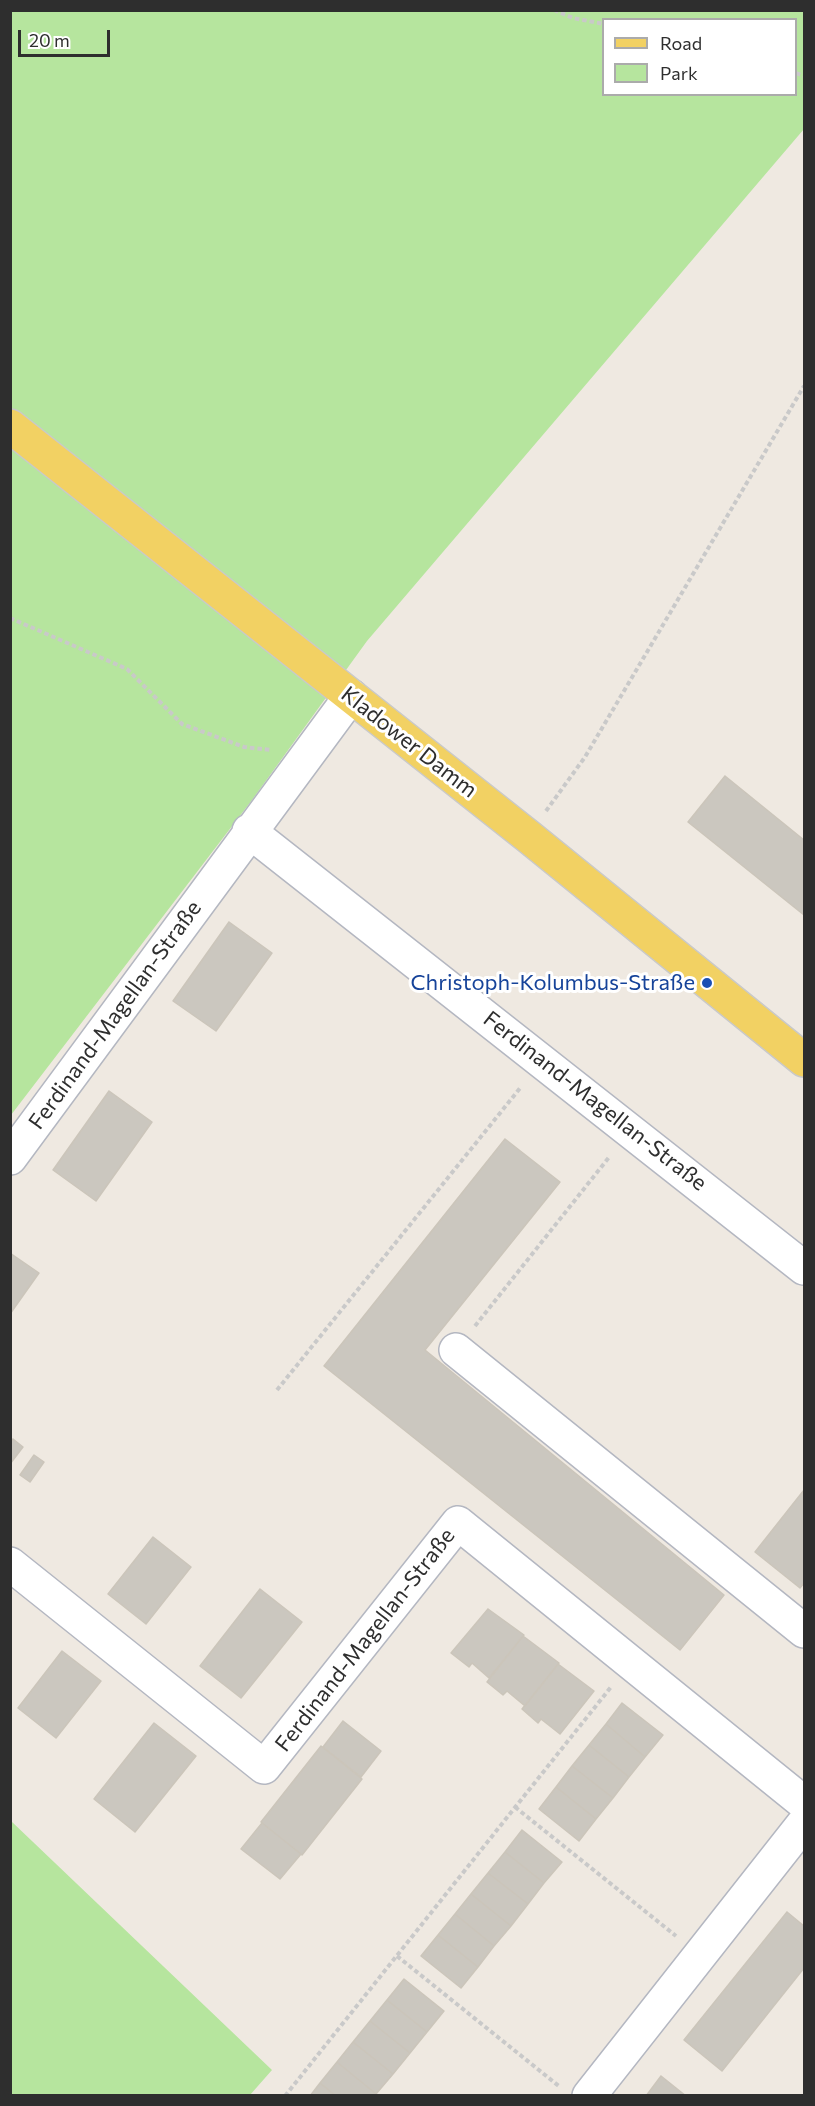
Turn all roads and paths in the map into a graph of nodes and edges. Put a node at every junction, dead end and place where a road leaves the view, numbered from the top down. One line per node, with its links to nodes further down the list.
1 (554, 10): 2 (path)
2 (602, 24)
3 (804, 387): 9 (path)
4 (10, 426): 6 (main road, Kladower Damm)
5 (10, 618): 7 (path)
6 (351, 696): 7 (street); 9 (main road, Kladower Damm)
7 (307, 754): 8 (street)
8 (249, 831): 10 (street, Ferdinand-Magellan-Straße); 13 (street, Ferdinand-Magellan-Straße)
9 (529, 837): 11 (main road, Kladower Damm)
10 (543, 1060): 12 (street, Ferdinand-Magellan-Straße); 16 (path)
11 (804, 1060)
12 (631, 1130): 14 (street, Ferdinand-Magellan-Straße); 15 (path)
13 (10, 1158)
14 (804, 1268)
15 (456, 1350): 18 (street)
16 (277, 1390)
17 (10, 1564): 20 (street, Ferdinand-Magellan-Straße)
18 (804, 1630)
19 (615, 1682): 21 (path)
20 (804, 1803)
21 (515, 1807): 23 (path); 24 (path)
22 (804, 1823): 25 (street)
23 (684, 1943)
24 (397, 1956): 25 (path); 26 (path)
25 (578, 2093)
26 (285, 2096)

